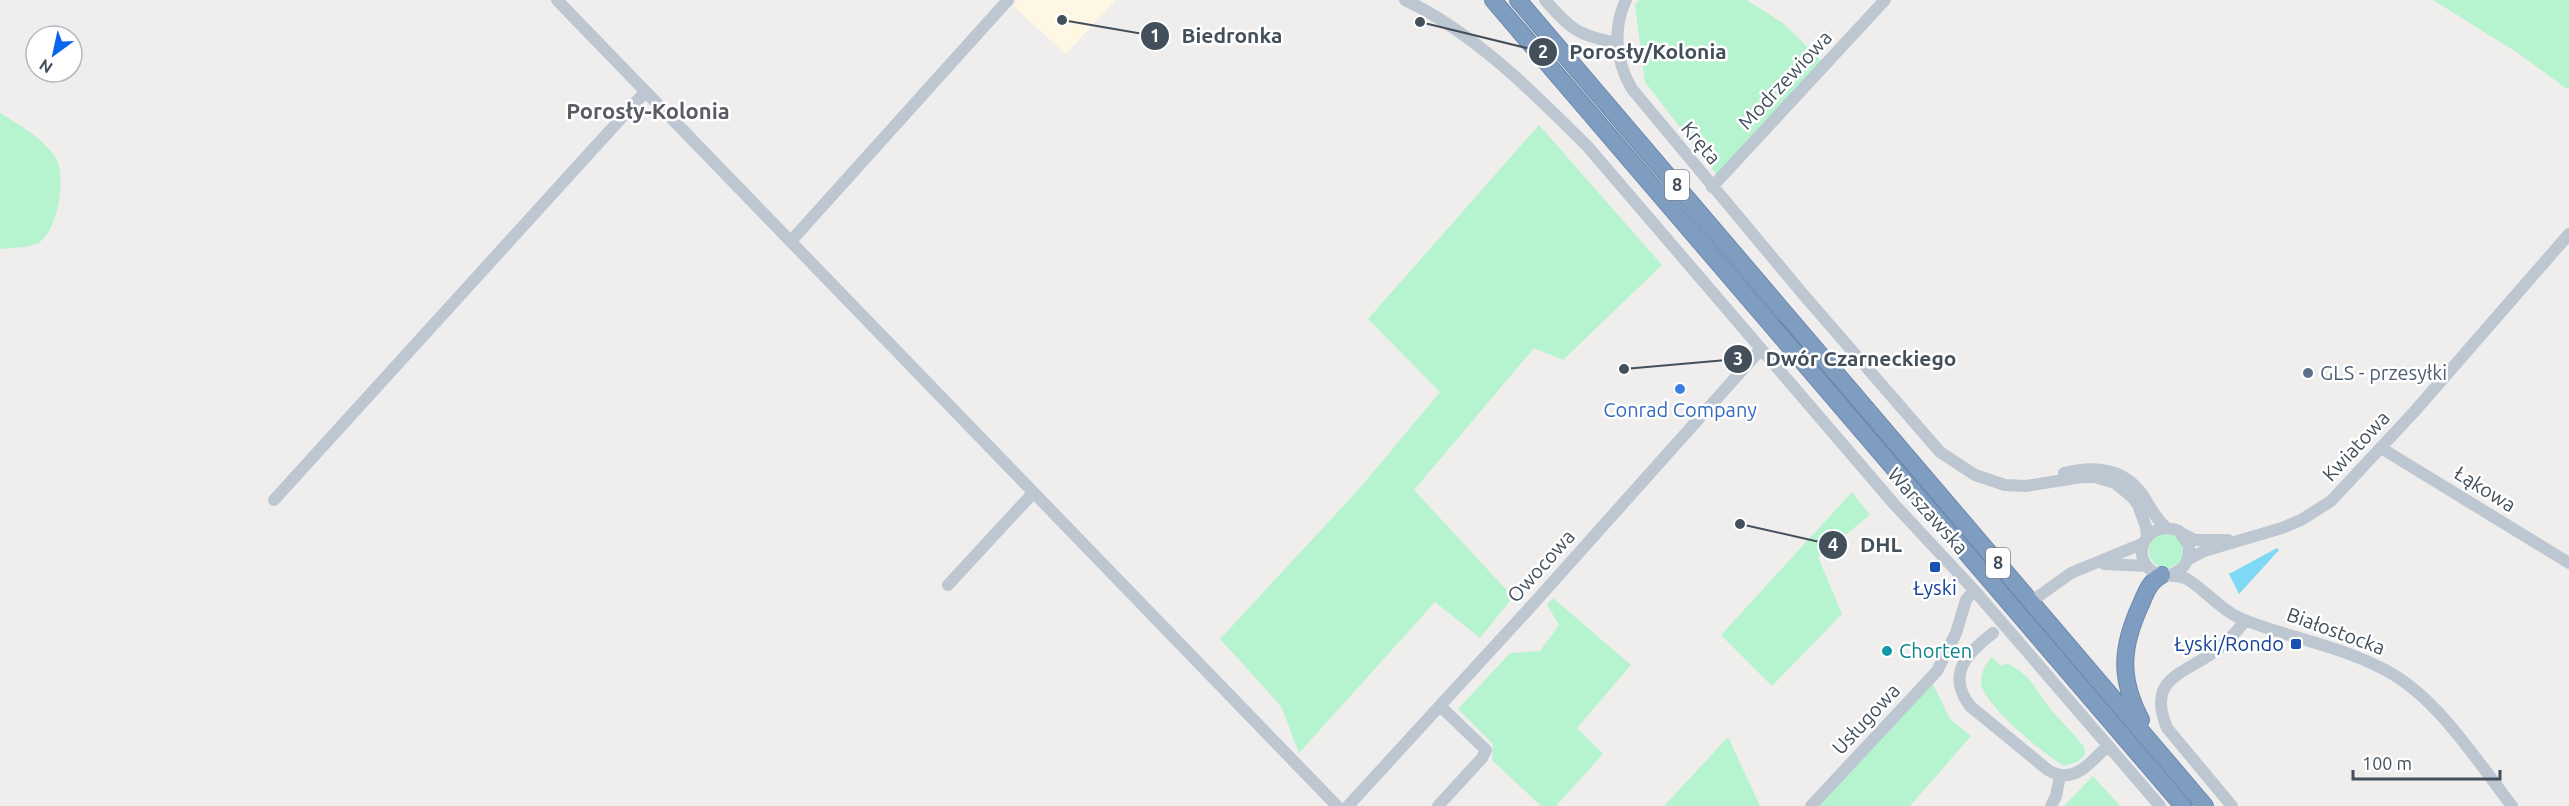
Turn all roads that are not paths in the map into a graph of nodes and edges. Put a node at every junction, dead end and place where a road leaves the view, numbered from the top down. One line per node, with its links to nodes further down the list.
1 (556, 0): 12 (street)
2 (1008, 0): 15 (street)
3 (1405, 0): 16 (street, Warszawska)
4 (1482, 0): 11 (highway)
5 (1493, 0): 11 (highway, 8)
6 (1518, 0): 37 (highway, 8)
7 (1545, 0): 10 (street)
8 (1626, 0): 10 (street, Kręta)
9 (1886, 0): 13 (street, Modrzewiowa)
10 (1617, 43): 13 (street, Kręta)
11 (1534, 48): 45 (highway, 8)
12 (645, 92): 15 (street); 20 (street)
13 (1712, 187): 18 (street, Kręta)
14 (2569, 234): 17 (street, Kwiatowa)
15 (791, 241): 19 (street)
16 (1761, 350): 30 (street, Warszawska); 35 (street, Owocowa)
17 (2381, 448): 23 (street, Kwiatowa); 25 (street, Łąkowa)
18 (2038, 484): 21 (street); 22 (street)
19 (1033, 493): 29 (street); 39 (street)
20 (274, 500)
21 (2173, 530): 22 (street); 23 (street, Kwiatowa); 24 (street)
22 (2145, 540): 26 (street); 27 (street)
23 (2242, 540): 24 (street, Kwiatowa)
24 (2188, 560): 28 (street); 31 (street, Białostocka)
25 (2569, 563)
26 (2091, 564): 27 (street); 32 (street)
27 (2147, 566): 28 (street)
28 (2166, 575): 31 (street, Białostocka); 37 (highway)
29 (948, 585)
30 (1974, 590): 36 (street, Warszawska); 42 (street, Usługowa)
31 (2204, 592): 33 (street, Białostocka)
32 (2039, 596)
33 (2245, 621): 47 (street); 48 (street, Białostocka)
34 (1993, 633): 38 (street)
35 (1440, 706): 40 (street, Owocowa); 41 (street)
36 (2108, 745): 38 (street); 44 (street, Warszawska)
37 (2162, 754): 46 (highway, 8)
38 (2061, 776): 43 (street)
39 (1337, 806)
40 (1348, 806)
41 (1438, 806)
42 (1811, 806)
43 (2051, 806)
44 (2160, 806)
45 (2183, 806)
46 (2205, 806)
47 (2232, 806)
48 (2512, 806)

